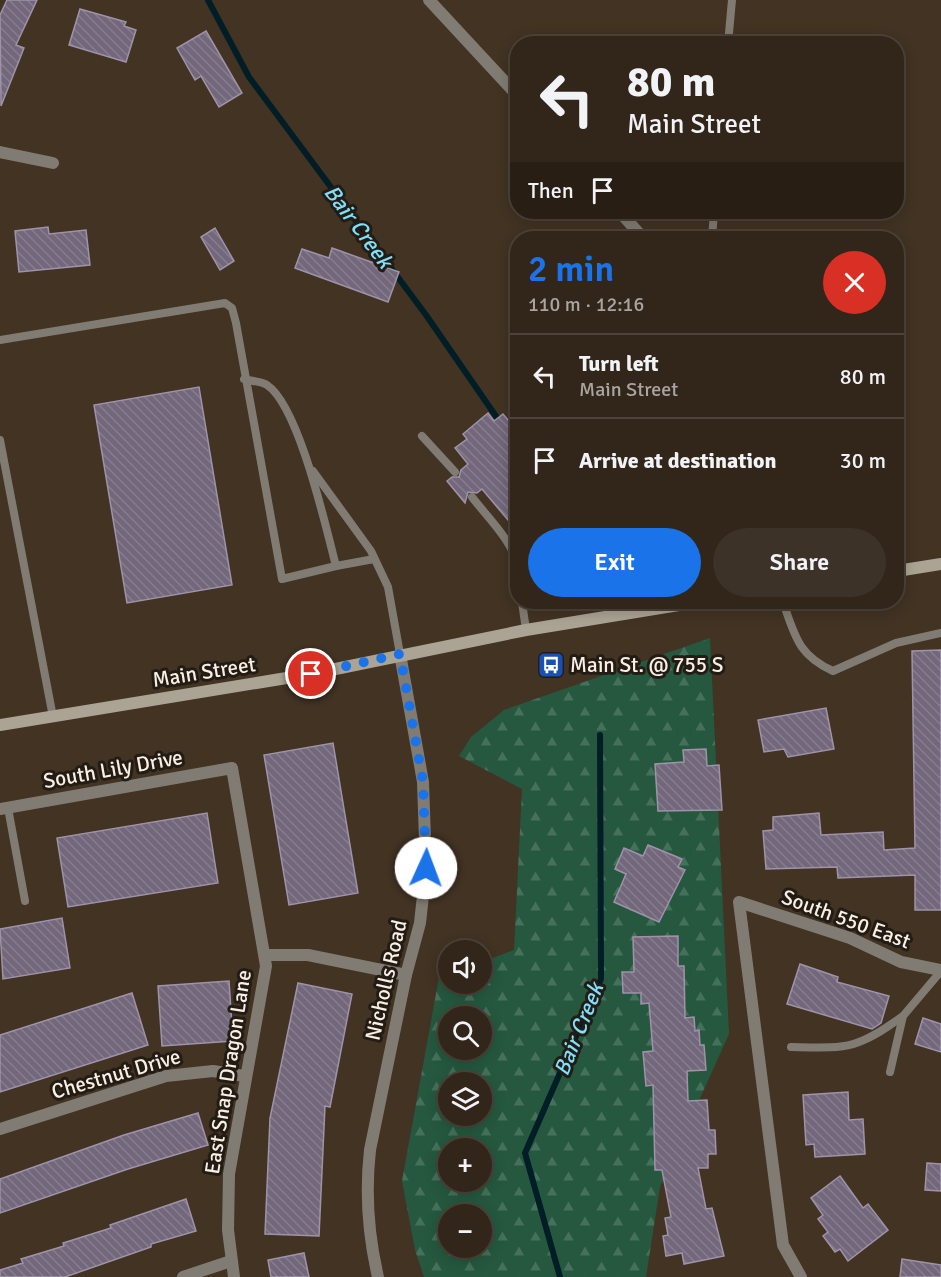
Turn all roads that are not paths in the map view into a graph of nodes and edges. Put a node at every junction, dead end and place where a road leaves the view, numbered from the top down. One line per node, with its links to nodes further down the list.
1 (429, 0): 4 (street)
2 (732, 0): 3 (lane)
3 (730, 36)
4 (510, 87)
5 (0, 152): 6 (street)
6 (53, 164)
7 (626, 219): 8 (street)
8 (637, 231)
9 (0, 340): 10 (lane)
10 (244, 379): 13 (lane); 19 (lane)
11 (422, 436): 14 (lane)
12 (0, 440): 27 (lane)
13 (310, 467): 17 (lane); 19 (lane)
14 (455, 472)
15 (472, 497): 16 (lane)
16 (510, 550)
17 (374, 559): 19 (lane); 26 (lane)
18 (941, 564): 20 (main road)
19 (336, 566)
20 (904, 570)
21 (523, 609): 24 (lane)
22 (654, 609): 24 (main road, Main Street)
23 (786, 609): 25 (lane)
24 (526, 630): 26 (main road, Main Street)
25 (941, 633)
26 (400, 654): 27 (main road, Main Street); 34 (street, Nicholls Road)
27 (53, 717): 28 (main road, Main Street)
28 (0, 725)
29 (232, 768): 30 (street, South Lily Drive); 32 (street, East Snap Dragon Lane)
30 (4, 808): 31 (lane)
31 (25, 901)
32 (265, 955): 34 (street); 38 (street, East Snap Dragon Lane)
33 (941, 970): 35 (lane, South 550 East); 44 (street, South 550 East)
34 (406, 975): 43 (street, Nicholls Road)
35 (903, 1016): 36 (lane); 37 (lane, South 550 East)
36 (791, 1047)
37 (890, 1072)
38 (244, 1076): 39 (street, Chestnut Drive); 40 (street, East Snap Dragon Lane)
39 (0, 1129)
40 (231, 1261): 41 (street); 42 (street, East Snap Dragon Lane)
41 (183, 1277)
42 (234, 1277)
43 (378, 1277)
44 (801, 1277)

